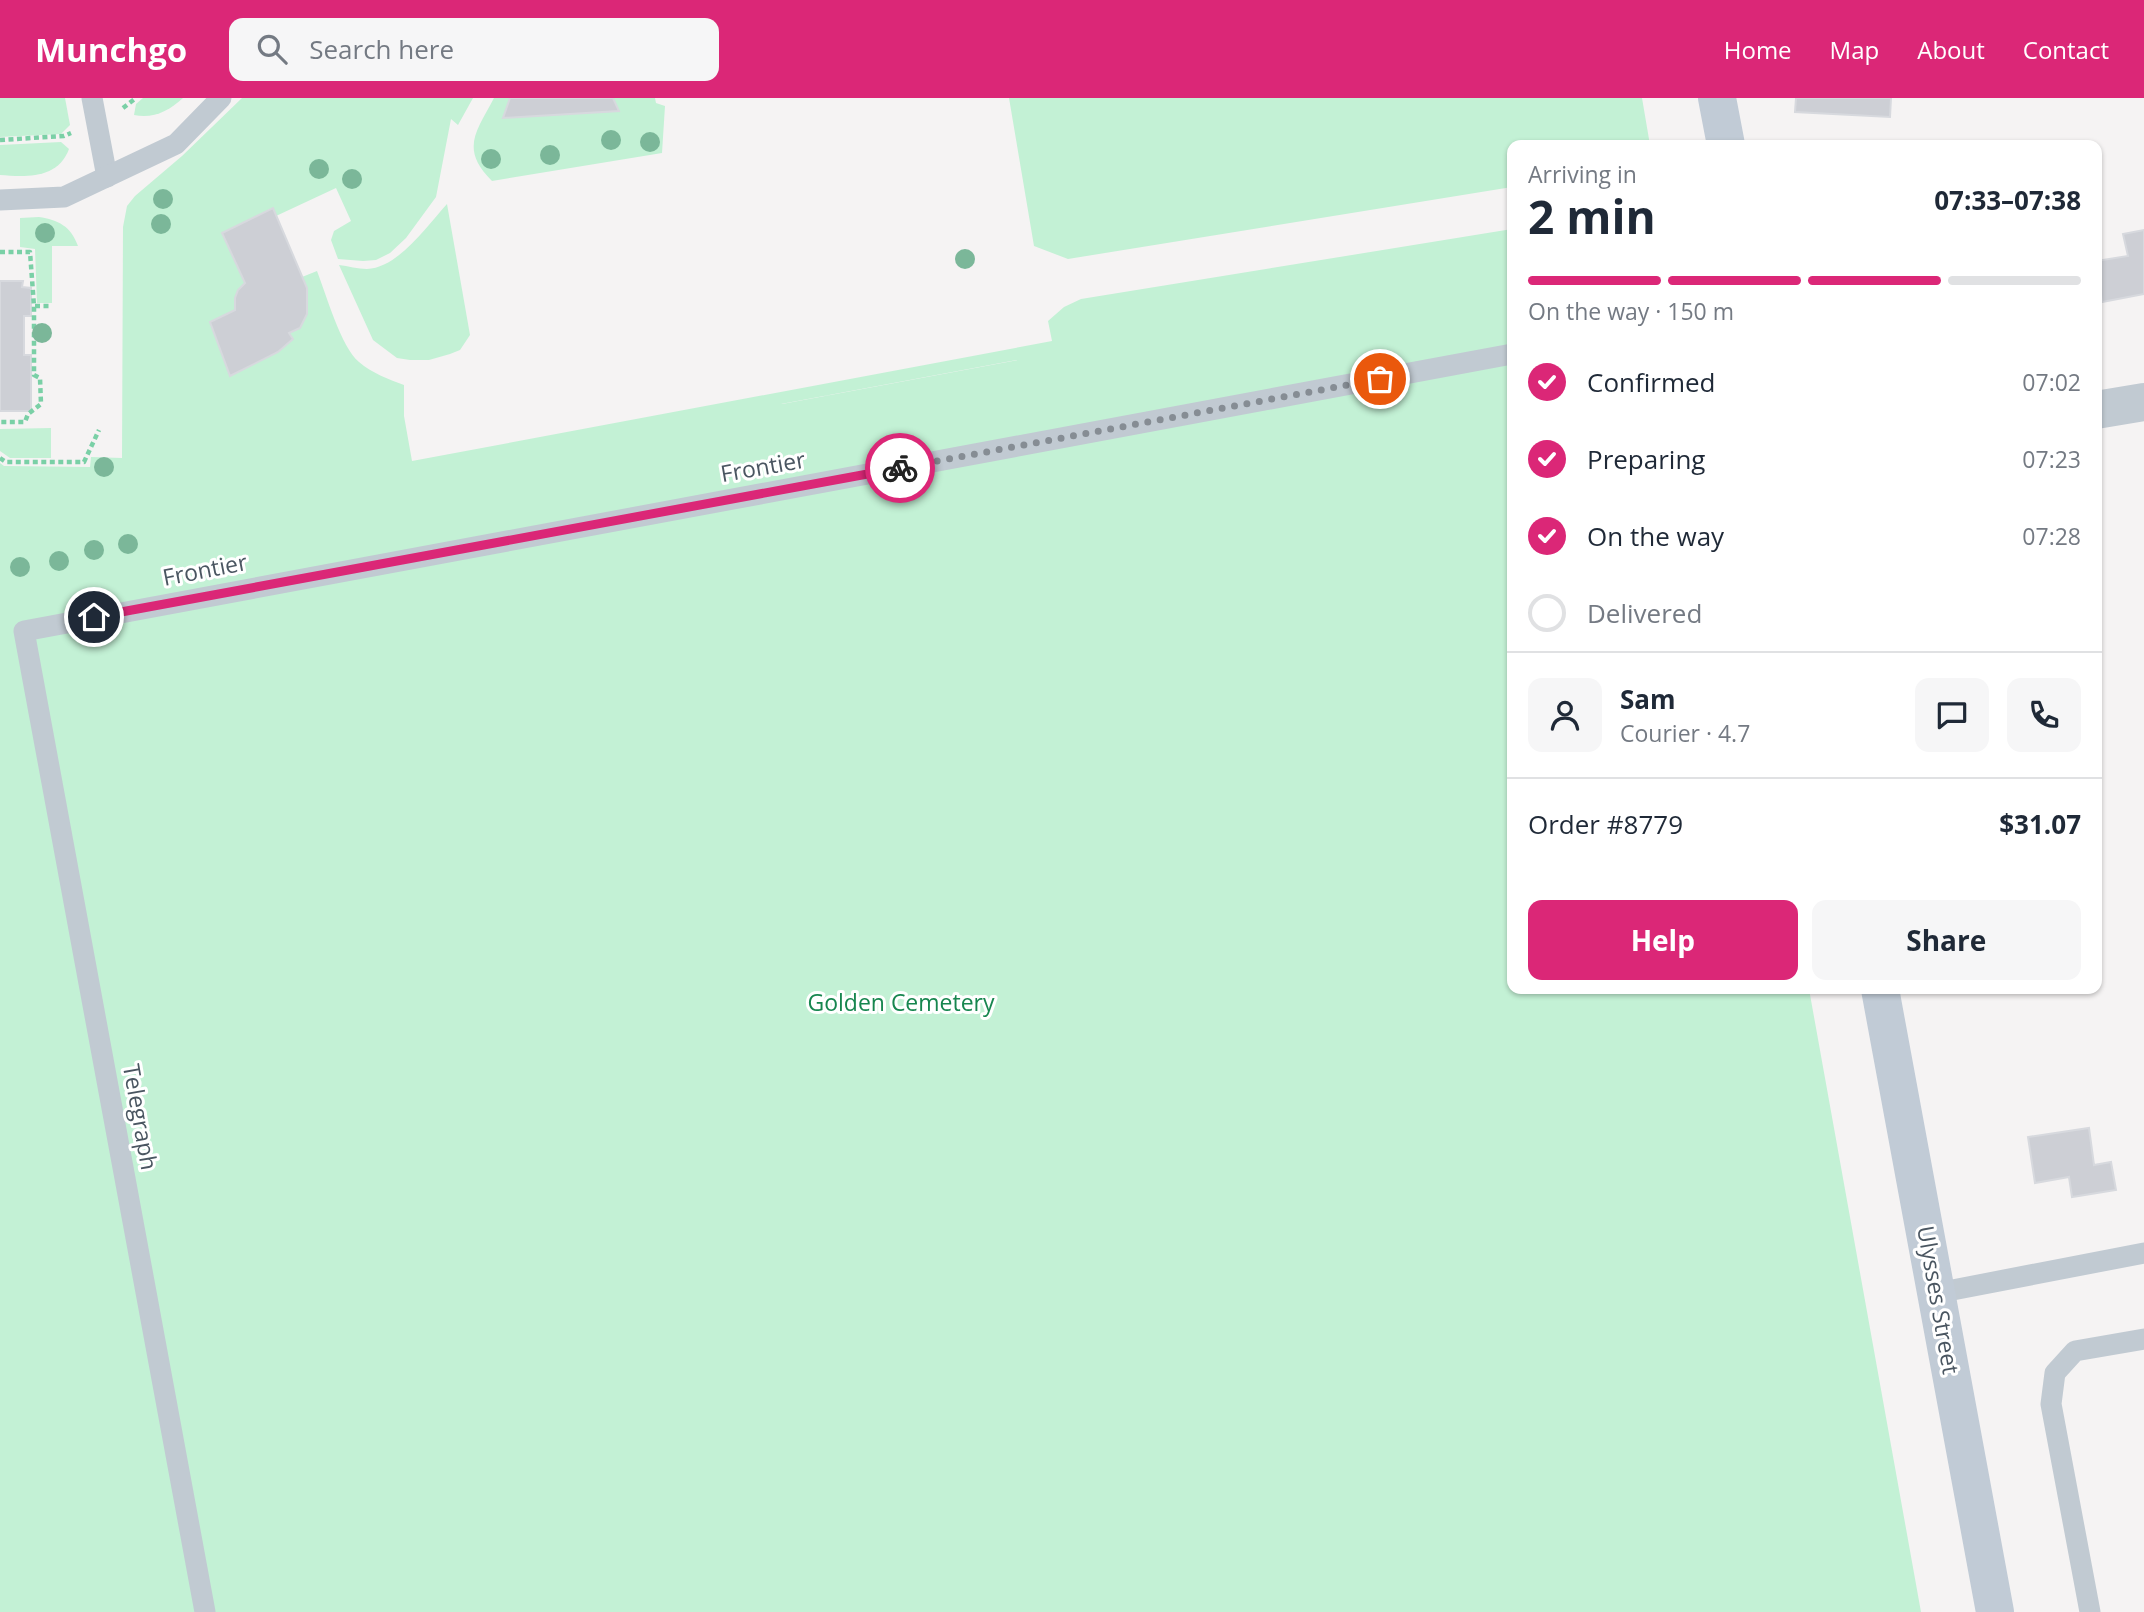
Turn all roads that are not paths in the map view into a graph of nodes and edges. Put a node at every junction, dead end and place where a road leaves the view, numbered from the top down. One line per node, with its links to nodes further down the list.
1 (92, 98): 5 (lane)
2 (220, 98): 5 (lane)
3 (1717, 98): 4 (street)
4 (1725, 140)
5 (107, 177): 6 (lane)
6 (0, 201)
7 (1507, 355): 10 (lane, Frontier)
8 (2144, 402): 9 (street)
9 (2102, 409)
10 (24, 631): 15 (lane, Telegraph)
11 (1882, 994): 13 (street, Ulysses Street)
12 (2144, 1253): 13 (lane)
13 (1937, 1293): 16 (street, Ulysses Street)
14 (2144, 1339): 17 (lane)
15 (205, 1612)
16 (1995, 1612)
17 (2090, 1612)

